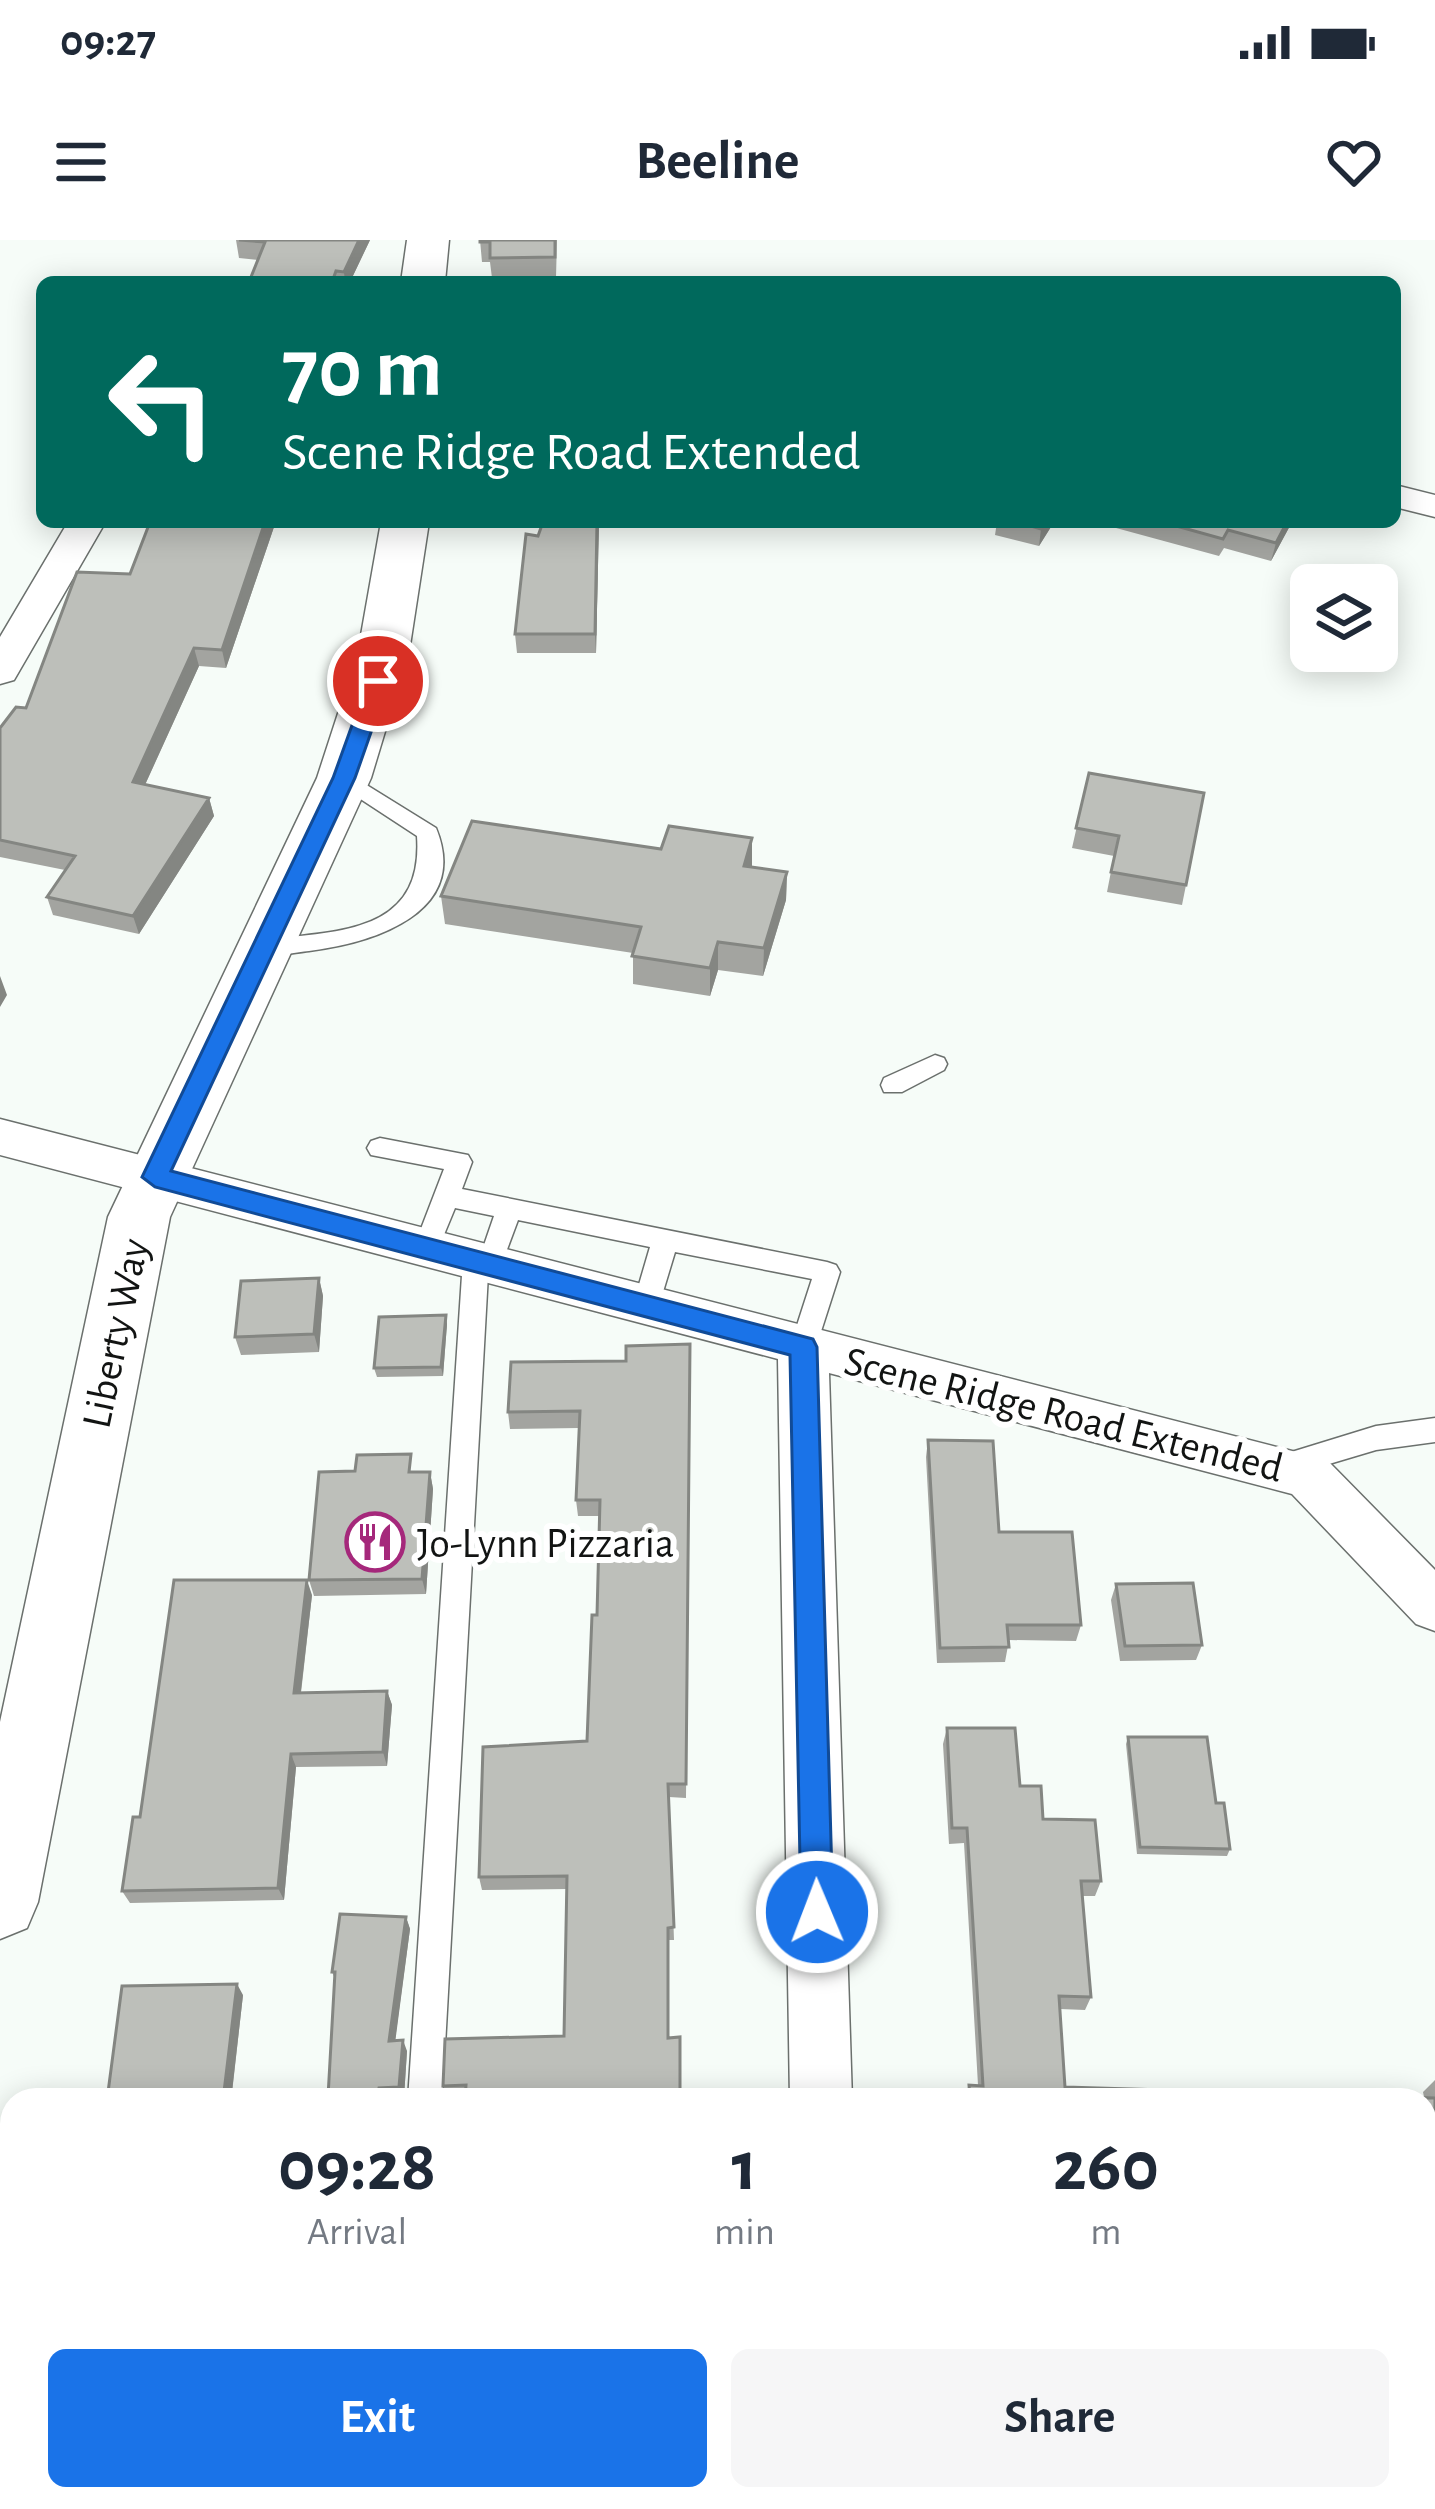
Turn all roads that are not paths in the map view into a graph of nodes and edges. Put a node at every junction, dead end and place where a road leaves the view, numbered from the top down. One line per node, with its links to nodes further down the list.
1 (428, 240): 2 (street)
2 (424, 276)
3 (1401, 498): 4 (street)
4 (1435, 506)
5 (83, 528): 7 (street)
6 (404, 528): 8 (street, Liberty Way)
7 (0, 670)
8 (344, 778): 9 (street, Liberty Way); 9 (lane)
9 (261, 948): 14 (street, Liberty Way)
10 (935, 1064): 11 (lane)
11 (893, 1085)
12 (0, 1137): 14 (street, Scene Ridge Road Extended)
13 (380, 1148): 15 (lane)
14 (155, 1177): 18 (street, Scene Ridge Road Extended); 25 (street, Liberty Way)
15 (447, 1196): 16 (lane); 18 (lane)
16 (510, 1208): 17 (lane); 19 (lane)
17 (665, 1240): 20 (lane); 21 (lane)
18 (427, 1247): 19 (street, Scene Ridge Road Extended)
19 (483, 1262): 20 (street, Scene Ridge Road Extended); 27 (lane)
20 (646, 1305): 21 (street, Scene Ridge Road Extended)
21 (803, 1347): 23 (street, Scene Ridge Road Extended); 28 (street)
22 (1435, 1430): 23 (lane)
23 (1278, 1468): 24 (street, Scene Ridge Road Extended)
24 (1435, 1607)
25 (14, 1756): 26 (street, Liberty Way)
26 (0, 1898)
27 (426, 2088)
28 (821, 2088)

